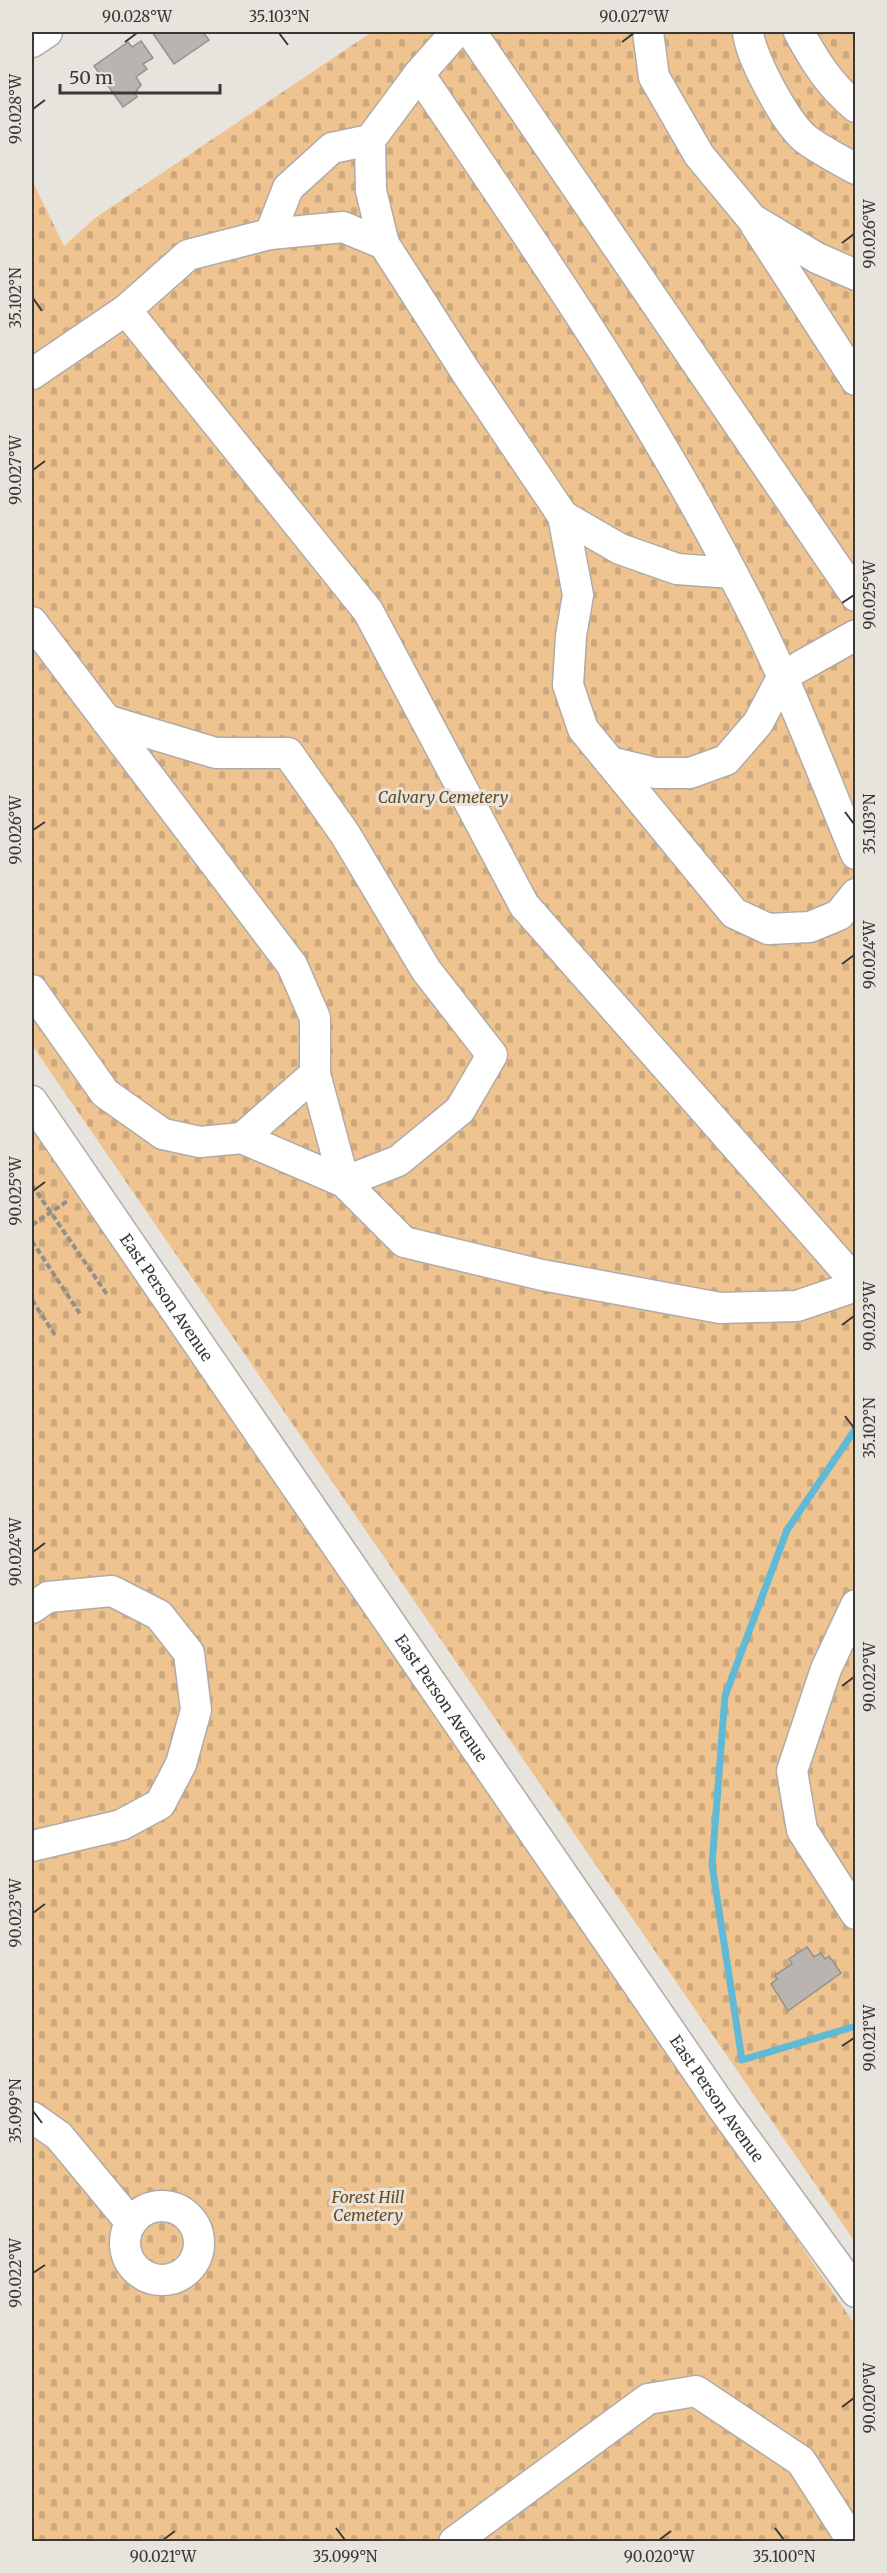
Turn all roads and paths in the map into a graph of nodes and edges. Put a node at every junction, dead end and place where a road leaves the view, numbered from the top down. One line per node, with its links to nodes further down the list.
1 (47, 32): 7 (street)
2 (456, 32): 8 (street)
3 (471, 32): 21 (street)
4 (648, 32): 12 (street)
5 (748, 32): 11 (street)
6 (799, 32): 9 (street)
7 (32, 42)
8 (419, 74): 10 (street); 20 (street)
9 (855, 106)
10 (370, 140): 13 (street); 14 (street)
11 (855, 169)
12 (752, 219): 15 (street); 18 (street)
13 (270, 234): 14 (street); 16 (street)
14 (384, 244): 19 (street)
15 (855, 275)
16 (126, 310): 17 (street); 39 (street)
17 (32, 374)
18 (855, 380)
19 (563, 516): 20 (street); 26 (street)
20 (732, 573): 24 (street)
21 (855, 596)
22 (32, 622): 25 (street)
23 (855, 635): 24 (street)
24 (783, 676): 26 (street); 27 (street)
25 (106, 720): 30 (street); 33 (street)
26 (610, 762): 28 (street)
27 (855, 854)
28 (855, 894)
29 (32, 990): 32 (street)
30 (315, 1074): 32 (street); 33 (street)
31 (32, 1101): 50 (street, East Person Avenue)
32 (242, 1138): 33 (street)
33 (344, 1182): 39 (street)
34 (32, 1185): 36 (path)
35 (77, 1194): 36 (path)
36 (50, 1213): 37 (path); 40 (path)
37 (32, 1225)
38 (32, 1241): 42 (path)
39 (855, 1284)
40 (108, 1296)
41 (32, 1300): 43 (path)
42 (80, 1314)
43 (55, 1335)
44 (855, 1605): 47 (street)
45 (32, 1608): 46 (street)
46 (32, 1846)
47 (855, 1914)
48 (32, 2117): 49 (street)
49 (131, 2223)
50 (855, 2292)
51 (454, 2541): 52 (street)
52 (853, 2541)

